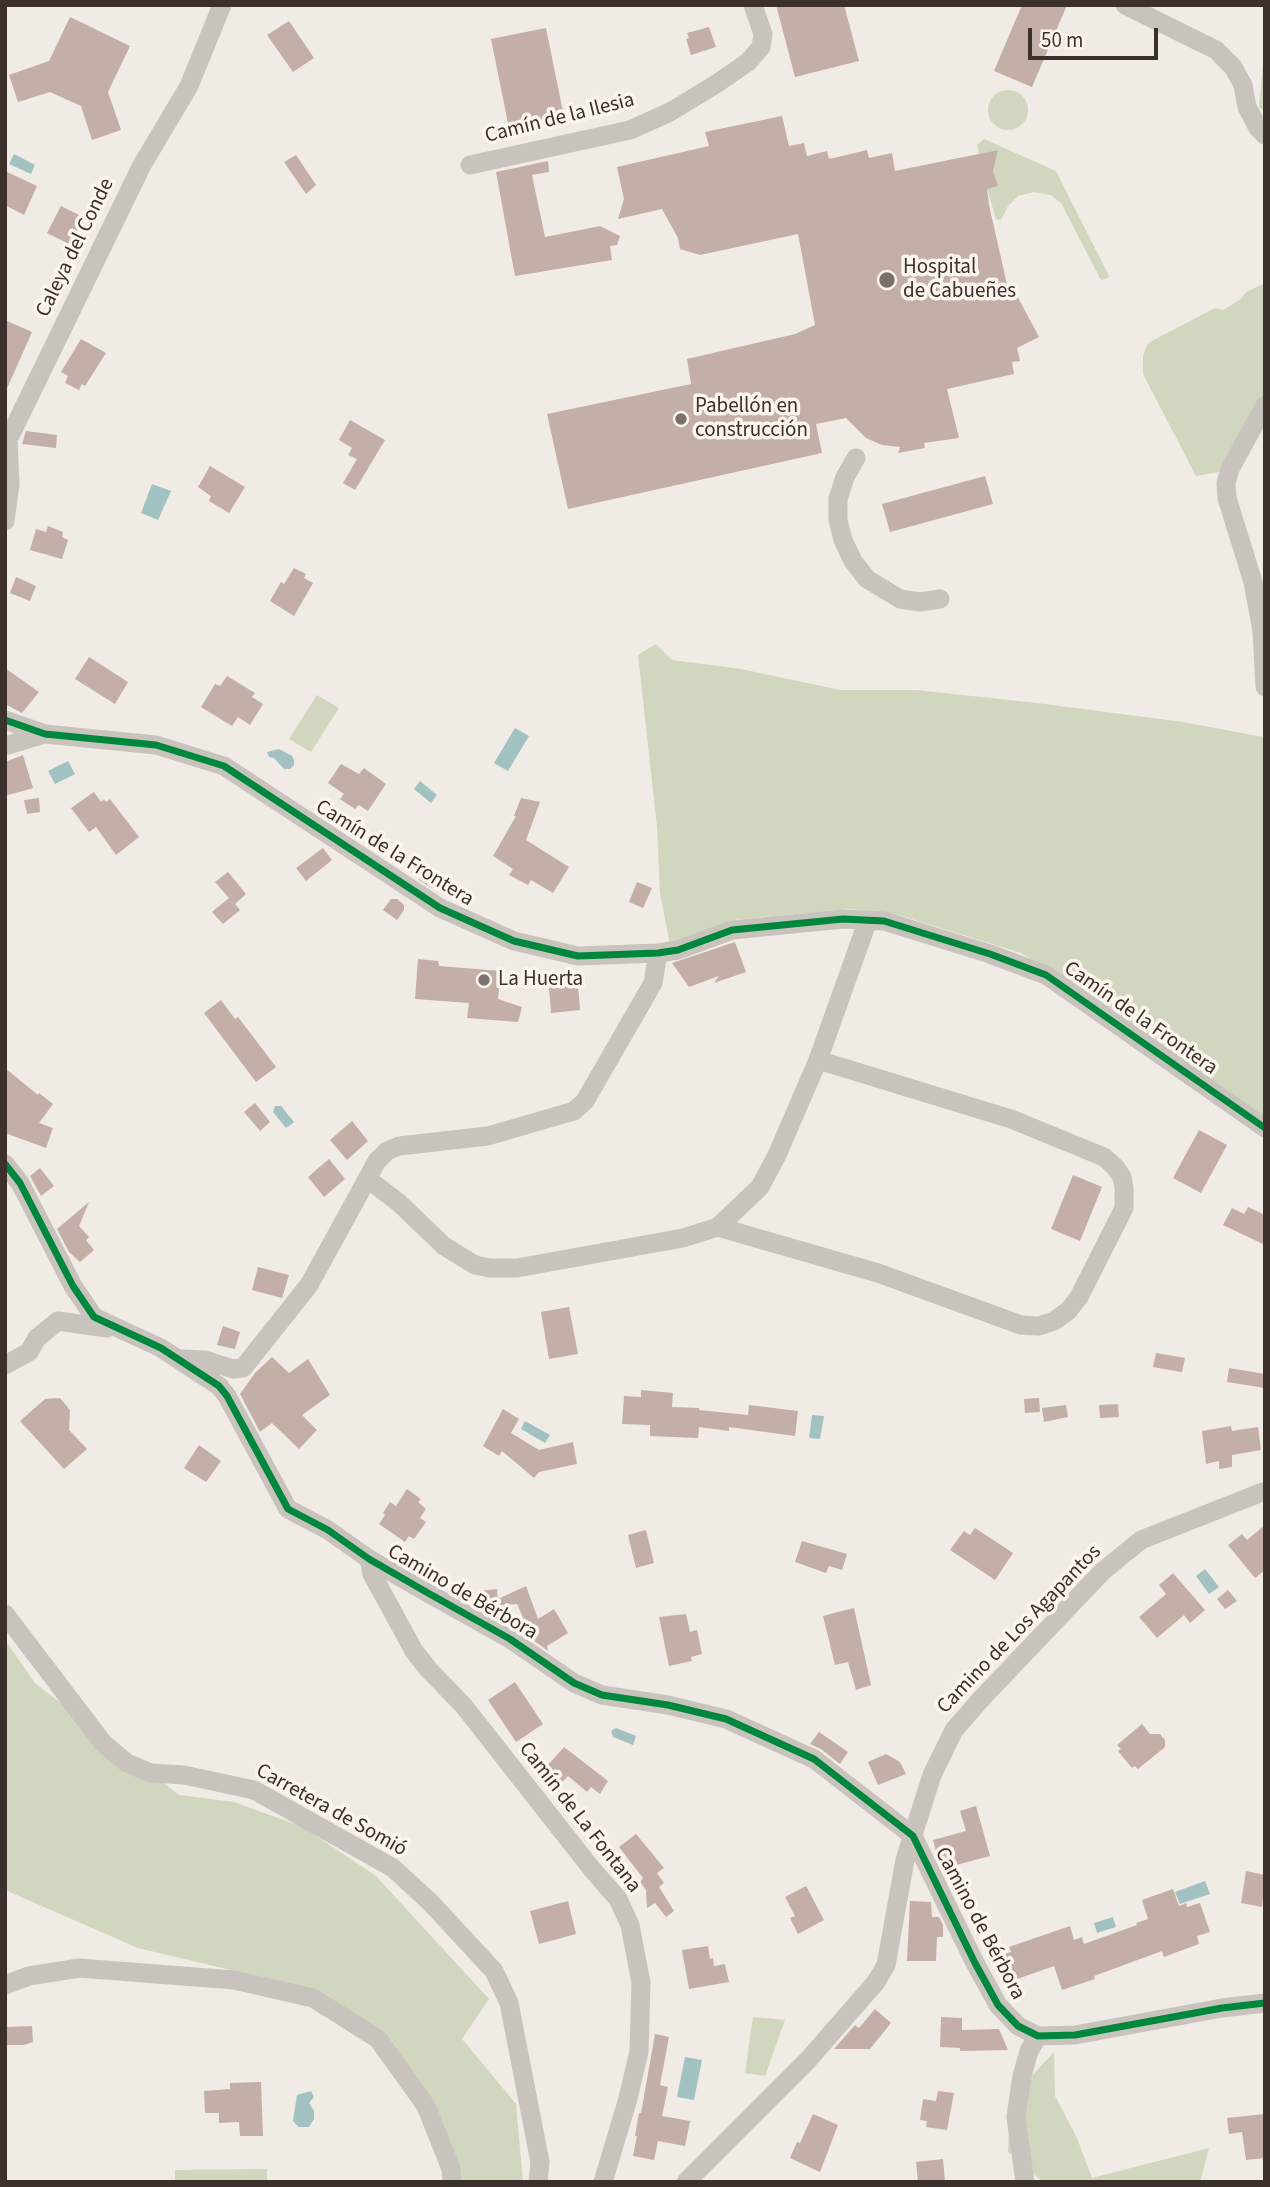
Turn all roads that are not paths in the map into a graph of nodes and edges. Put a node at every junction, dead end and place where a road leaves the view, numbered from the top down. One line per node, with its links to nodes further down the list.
1 (222, 5): 7 (street, Caleya del Conde)
2 (753, 5): 5 (street, Camín de la Ilesia)
3 (1125, 5): 4 (street)
4 (1265, 135)
5 (470, 164)
6 (1265, 405): 11 (street)
7 (7, 439): 9 (street, Caleya del Conde)
8 (856, 458): 10 (street)
9 (5, 521)
10 (940, 599)
11 (1265, 687)
12 (5, 720): 13 (street)
13 (44, 734): 14 (street); 16 (street, Camín de la Frontera)
14 (5, 746)
15 (867, 920): 16 (street, Camín de la Frontera); 17 (street); 18 (street, Camín de la Frontera)
16 (658, 953): 20 (street)
17 (818, 1060): 21 (street); 21 (street)
18 (1265, 1128)
19 (5, 1164): 22 (street, Camino de Bérbora)
20 (369, 1180): 21 (street); 23 (street)
21 (718, 1227)
22 (126, 1332): 23 (street, Camino de Bérbora); 24 (street)
23 (178, 1358): 26 (street, Camino de Bérbora)
24 (5, 1365)
25 (1265, 1491): 28 (street, Camino de Los Agapantos)
26 (369, 1559): 28 (street, Camino de Bérbora); 34 (street, Camín de La Fontana)
27 (5, 1614): 33 (street, Carretera de Somió)
28 (913, 1836): 31 (street, Camino de Bérbora); 35 (street, Camino de Los Agapantos)
29 (5, 1985): 32 (street)
30 (1265, 2003): 31 (street)
31 (1038, 2036): 36 (street)
32 (452, 2182)
33 (538, 2182)
34 (603, 2182)
35 (686, 2182)
36 (1025, 2182)

